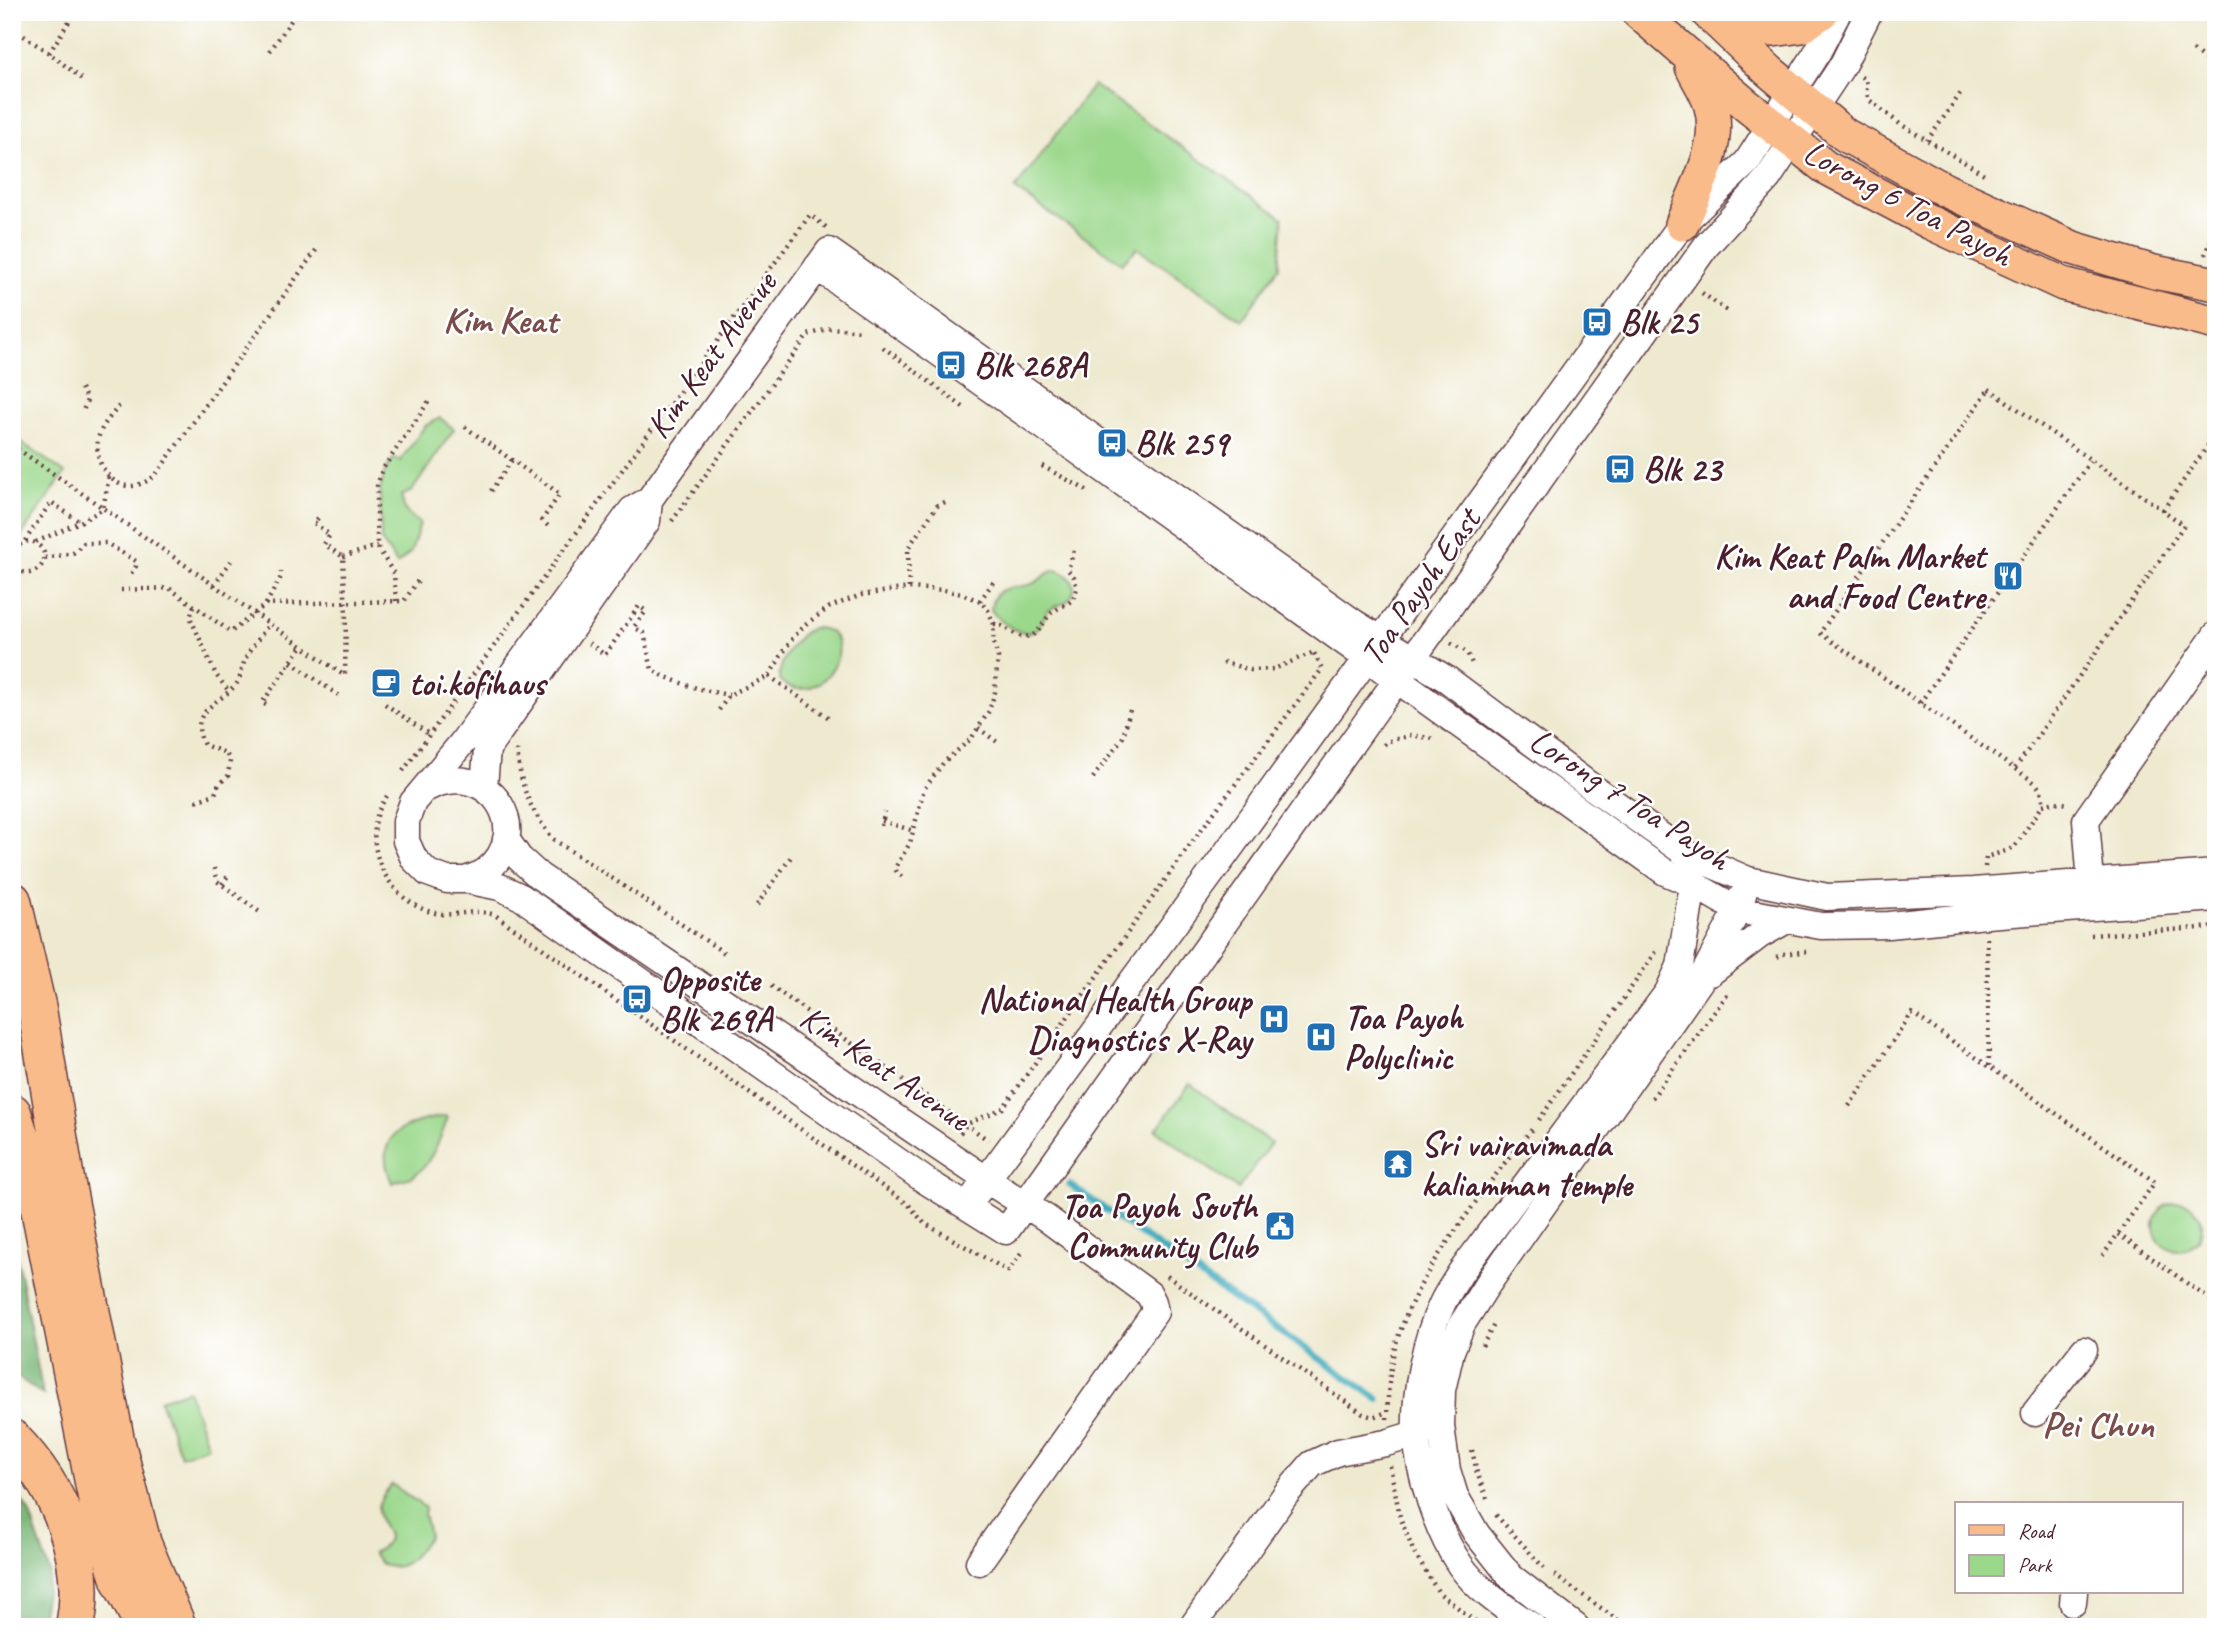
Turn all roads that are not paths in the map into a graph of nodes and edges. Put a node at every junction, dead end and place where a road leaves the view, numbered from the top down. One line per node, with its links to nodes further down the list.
1 (1638, 12): 6 (main road, Lorong 6 Toa Payoh)
2 (1708, 12): 3 (main road); 7 (main road, Lorong 6 Toa Payoh)
3 (1822, 12)
4 (1838, 12): 7 (street, Toa Payoh East)
5 (1869, 12): 7 (street, Toa Payoh East)
6 (1686, 55): 8 (main road, Lorong 6 Toa Payoh); 9 (main road)
7 (1802, 100): 8 (street, Toa Payoh East); 11 (main road, Lorong 6 Toa Payoh)
8 (1781, 133): 9 (street, Toa Payoh East); 12 (main road, Lorong 6 Toa Payoh); 16 (street, Toa Payoh East)
9 (1682, 223): 15 (street, Toa Payoh East)
10 (823, 259): 13 (street, Kim Keat Avenue); 15 (street, Toa Payoh East)
11 (2210, 271)
12 (2216, 323)
13 (649, 500): 18 (street, Kim Keat Avenue); 19 (street, Kim Keat Avenue)
14 (2216, 635): 24 (street)
15 (1374, 649): 16 (street, Lorong 7 Toa Payoh); 17 (street, Lorong 7 Toa Payoh); 32 (street, Toa Payoh East)
16 (1413, 658): 17 (street, Toa Payoh East); 23 (street, Lorong 7 Toa Payoh)
17 (1396, 681): 25 (street, Lorong 7 Toa Payoh); 34 (street, Toa Payoh East)
18 (484, 787): 19 (street); 20 (street, Kim Keat Avenue)
19 (427, 788): 22 (street, Kim Keat Avenue)
20 (506, 839): 22 (street); 32 (street, Kim Keat Avenue)
21 (2216, 873): 24 (street, Lorong 7 Toa Payoh)
22 (466, 880): 33 (street, Kim Keat Avenue)
23 (1748, 880): 24 (street, Lorong 7 Toa Payoh); 28 (street)
24 (2091, 883)
25 (1693, 884): 28 (street, Lorong 7 Toa Payoh); 38 (street)
26 (2216, 898): 29 (street, Lorong 7 Toa Payoh)
27 (12, 901): 44 (highway)
28 (1738, 910): 29 (street, Lorong 7 Toa Payoh); 30 (street)
29 (1786, 920): 30 (street)
30 (1700, 981): 37 (street)
31 (12, 1113): 43 (highway)
32 (987, 1180): 33 (street, Toa Payoh East); 34 (street, Kim Keat Avenue)
33 (967, 1206): 34 (street, Toa Payoh East)
34 (1036, 1210): 40 (street, Kim Keat Avenue)
35 (2084, 1350): 36 (street)
36 (2035, 1413)
37 (1441, 1426): 38 (street); 41 (street)
38 (1416, 1435): 45 (street); 46 (street)
39 (12, 1439): 42 (highway)
40 (979, 1562)
41 (1561, 1623)
42 (75, 1627)
43 (145, 1627)
44 (177, 1627)
45 (1192, 1627)
46 (1533, 1627)

